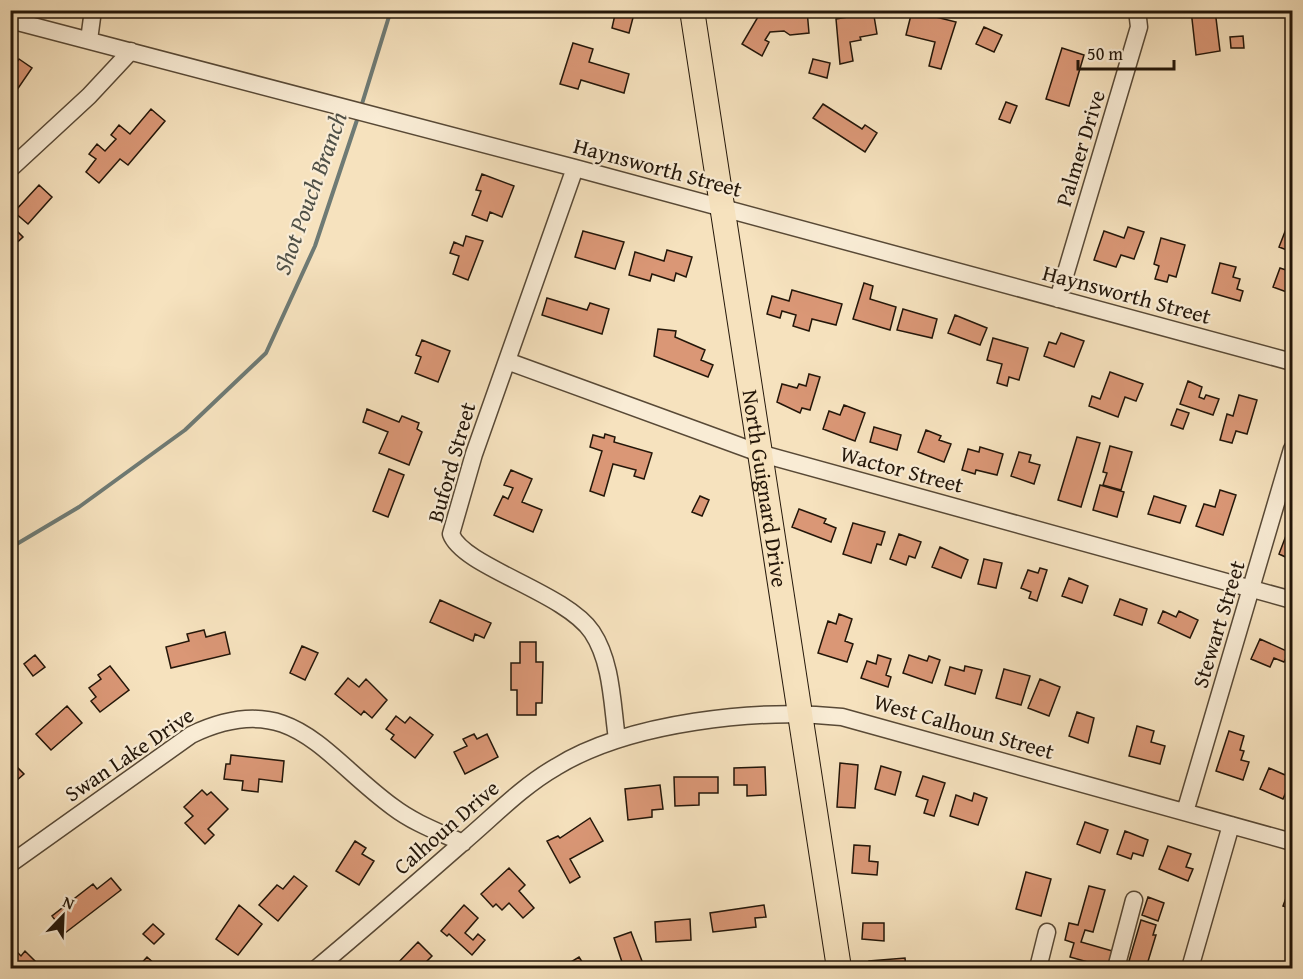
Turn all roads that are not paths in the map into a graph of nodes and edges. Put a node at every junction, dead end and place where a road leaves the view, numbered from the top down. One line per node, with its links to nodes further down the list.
1 (93, 10): 5 (street)
2 (692, 10): 9 (highway, North Guignard Drive)
3 (1137, 10): 10 (street, Palmer Drive)
4 (10, 20): 5 (street, Haynsworth Street)
5 (89, 40): 6 (street, Haynsworth Street)
6 (131, 51): 7 (street, Haynsworth Street); 8 (street)
7 (575, 168): 9 (street, Haynsworth Street); 11 (street, Buford Street)
8 (10, 169)
9 (721, 207): 10 (street, Haynsworth Street); 14 (highway, North Guignard Drive)
10 (1058, 299): 12 (street, Haynsworth Street)
11 (507, 361): 14 (street, Wactor Street); 18 (street, Buford Street)
12 (1293, 362)
13 (1293, 450): 15 (street, Stewart Street)
14 (759, 453): 15 (street, Wactor Street); 17 (highway, North Guignard Drive)
15 (1252, 588): 16 (street, Wactor Street); 19 (street, Stewart Street)
16 (1293, 600)
17 (799, 714): 18 (street, West Calhoun Street); 19 (street, West Calhoun Street); 26 (highway, North Guignard Drive)
18 (617, 739): 22 (street, Calhoun Drive)
19 (1185, 812): 20 (street, West Calhoun Street)
20 (1231, 825): 21 (street, West Calhoun Street); 30 (street)
21 (1293, 842)
22 (463, 843): 23 (street, Swan Lake Drive); 27 (street, Calhoun Drive)
23 (10, 864)
24 (1134, 900): 29 (street)
25 (1047, 932): 28 (street)
26 (838, 968)
27 (317, 969)
28 (1038, 969)
29 (1116, 969)
30 (1190, 969)

